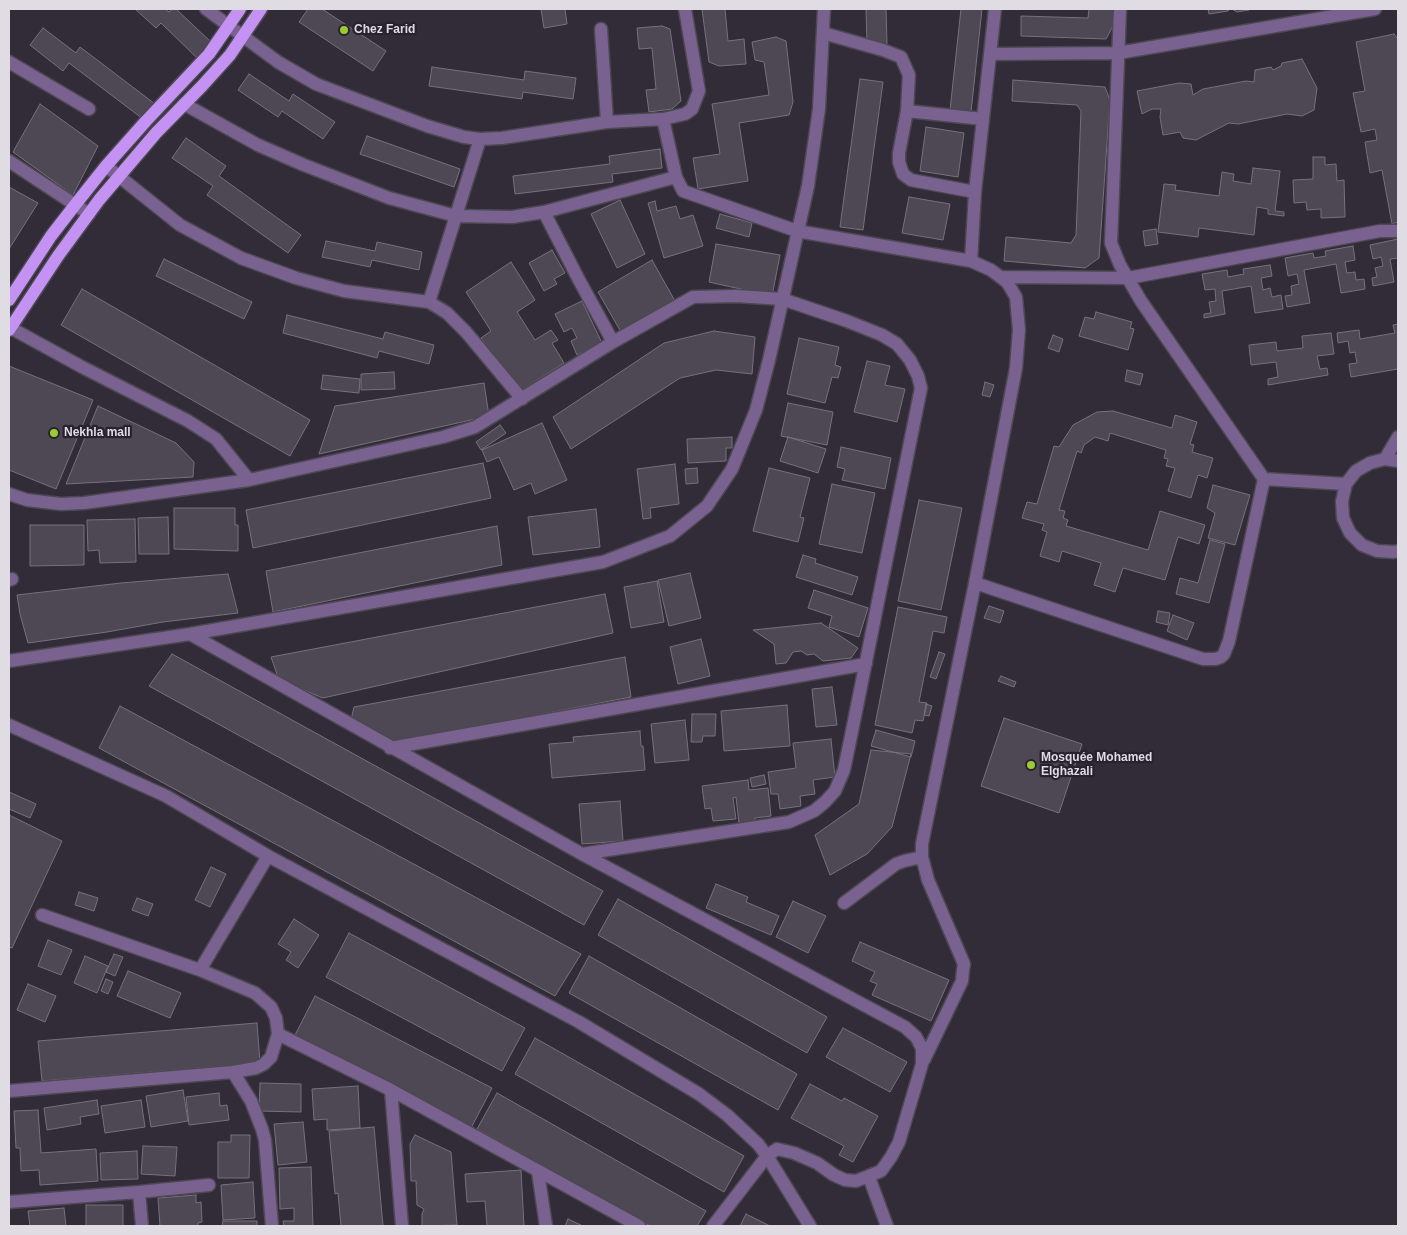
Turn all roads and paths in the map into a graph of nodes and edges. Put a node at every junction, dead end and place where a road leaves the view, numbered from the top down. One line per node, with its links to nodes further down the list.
1 (206, 9): 9 (street)
2 (240, 9): 9 (main road)
3 (261, 9): 12 (main road)
4 (685, 9): 19 (street)
5 (824, 9): 11 (street)
6 (995, 9): 14 (street)
7 (1120, 9): 13 (street)
8 (1375, 9): 13 (street)
9 (229, 25): 12 (street); 24 (main road)
10 (601, 29): 21 (street)
11 (823, 33): 18 (street); 32 (street)
12 (242, 36): 16 (main road); 22 (street)
13 (1118, 53): 14 (street); 36 (street)
14 (991, 54): 20 (street)
15 (9, 62): 17 (street)
16 (184, 104): 25 (main road); 31 (street)
17 (89, 109)
18 (907, 111): 20 (street); 27 (street)
19 (663, 118): 21 (street); 26 (street)
20 (983, 119): 27 (street)
21 (606, 122): 22 (street)
22 (480, 139): 31 (street)
23 (9, 161): 28 (street)
24 (106, 166): 25 (street); 28 (main road)
25 (120, 177): 30 (main road); 39 (street)
26 (676, 177): 29 (street); 32 (street)
27 (975, 192): 34 (street)
28 (75, 205): 30 (street); 38 (main road)
29 (544, 212): 31 (street); 41 (street)
30 (89, 214): 40 (main road)
31 (456, 216): 39 (street)
32 (797, 231): 34 (street); 37 (street)
33 (1398, 231): 36 (street)
34 (971, 261): 35 (street)
35 (1000, 277): 36 (street); 51 (street)
36 (1128, 278): 46 (street)
37 (782, 299): 41 (street); 52 (street); 54 (street)
38 (9, 300)
39 (429, 302): 42 (street)
40 (9, 328): 47 (street)
41 (613, 342): 42 (street)
42 (522, 400): 47 (street)
43 (1398, 436): 44 (street)
44 (1385, 459): 45 (street); 48 (street)
45 (1398, 461)
46 (1264, 479): 48 (street); 51 (street)
47 (249, 480): 49 (street)
48 (1346, 484): 50 (street)
49 (9, 494)
50 (1398, 551)
51 (975, 583): 59 (street)
52 (190, 634): 53 (street); 56 (street)
53 (9, 662)
54 (866, 664): 56 (street); 57 (street)
55 (9, 726): 58 (street)
56 (390, 748): 57 (street)
57 (582, 854): 64 (street)
58 (268, 856): 62 (street); 68 (street)
59 (922, 857): 60 (street); 64 (street)
60 (844, 903)
61 (42, 915): 62 (street)
62 (200, 970): 63 (street)
63 (278, 1034): 65 (street); 66 (street)
64 (922, 1064): 70 (street)
65 (233, 1072): 67 (street); 75 (street)
66 (391, 1090): 69 (street); 76 (street)
67 (9, 1091)
68 (768, 1156): 70 (street); 79 (street); 80 (street)
69 (538, 1172): 77 (street); 78 (street)
70 (869, 1176): 81 (street)
71 (209, 1185): 72 (street)
72 (139, 1192): 73 (street); 74 (street)
73 (9, 1202)
74 (142, 1226)
75 (272, 1226)
76 (402, 1226)
77 (546, 1226)
78 (639, 1226)
79 (713, 1226)
80 (810, 1226)
81 (887, 1226)

